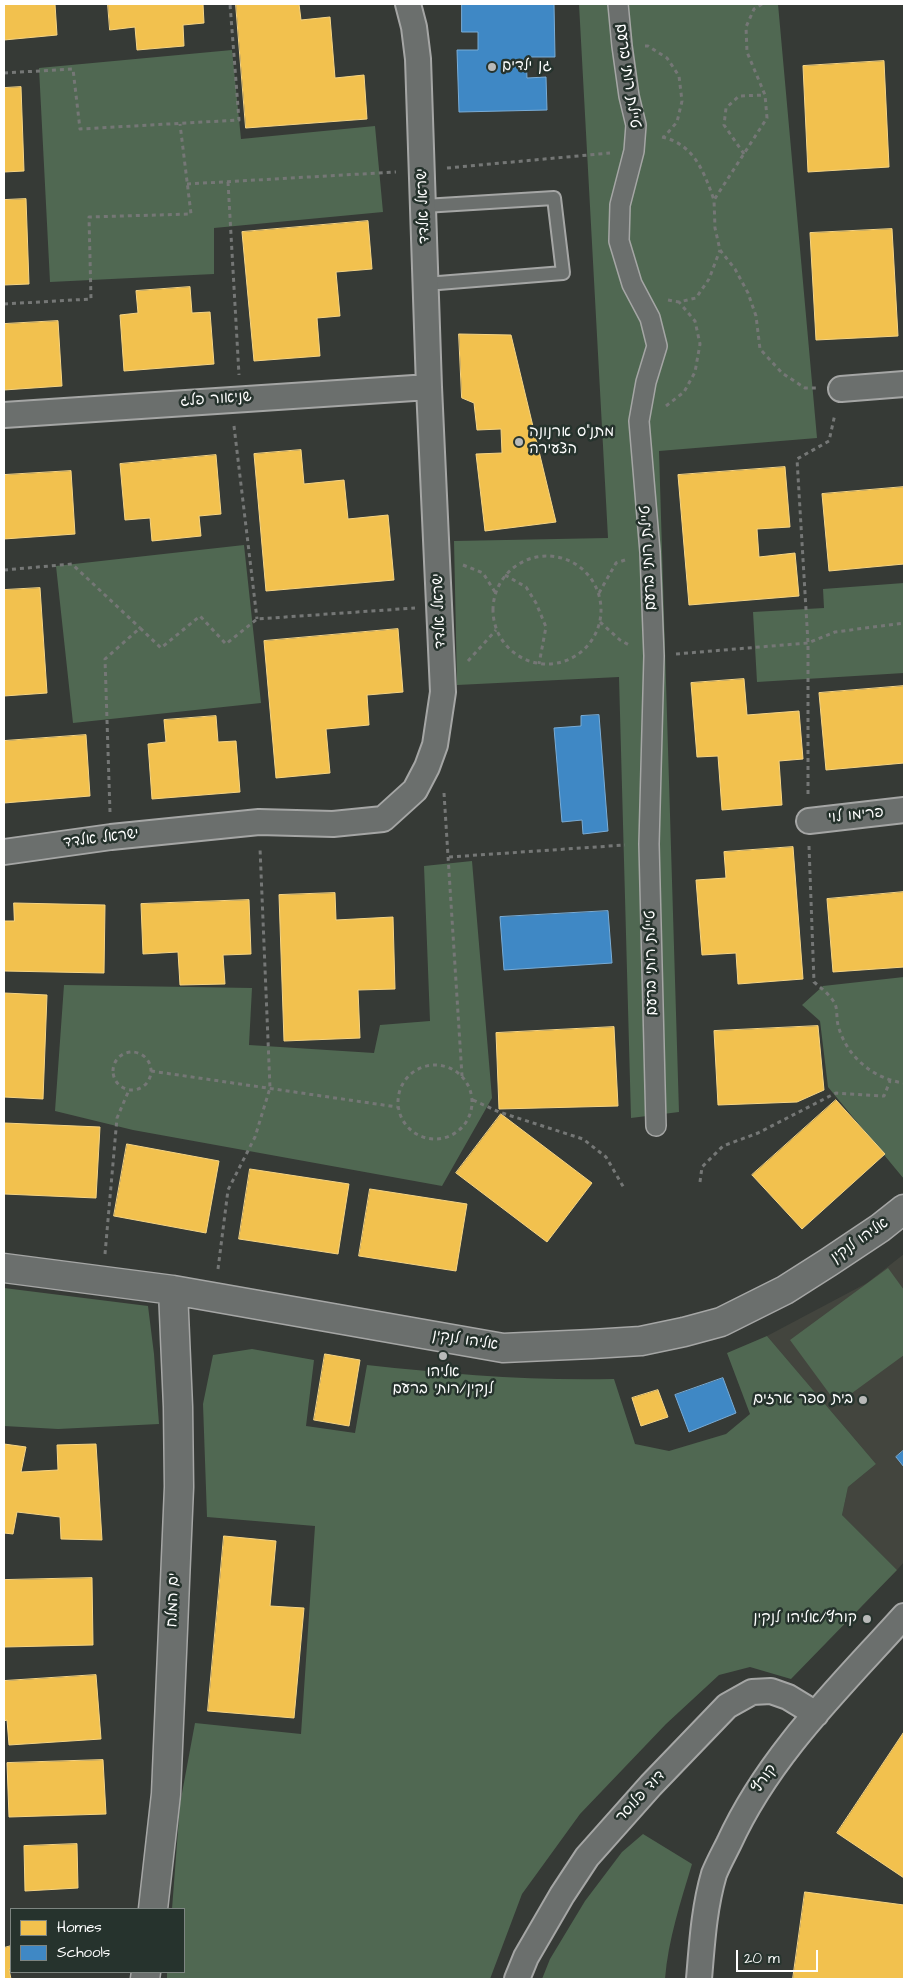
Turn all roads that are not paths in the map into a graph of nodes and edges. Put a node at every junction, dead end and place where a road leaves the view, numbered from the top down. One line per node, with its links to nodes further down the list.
1 (408, 4): 3 (street, ישראל אלדד)
2 (618, 4): 12 (street, טיילת רותי ברעם)
3 (424, 206): 4 (street, ישראל אלדד); 4 (lane)
4 (426, 284): 6 (street, ישראל אלדד)
5 (904, 384): 7 (street)
6 (429, 387): 8 (street, שניאור פלג); 11 (street, ישראל אלדד)
7 (841, 389)
8 (4, 415)
9 (904, 810): 10 (street, פרימו לוי)
10 (809, 821)
11 (4, 852)
12 (656, 1126)
13 (904, 1209): 15 (street, אליהו לנקין)
14 (9, 1266): 15 (street, אליהו לנקין)
15 (173, 1290): 18 (street, ים המלח)
16 (904, 1616): 17 (street, קורץ)
17 (816, 1714): 19 (street, דוד פלוסר); 20 (street, קורץ)
18 (153, 1908)
19 (517, 1979)
20 (699, 1979)

